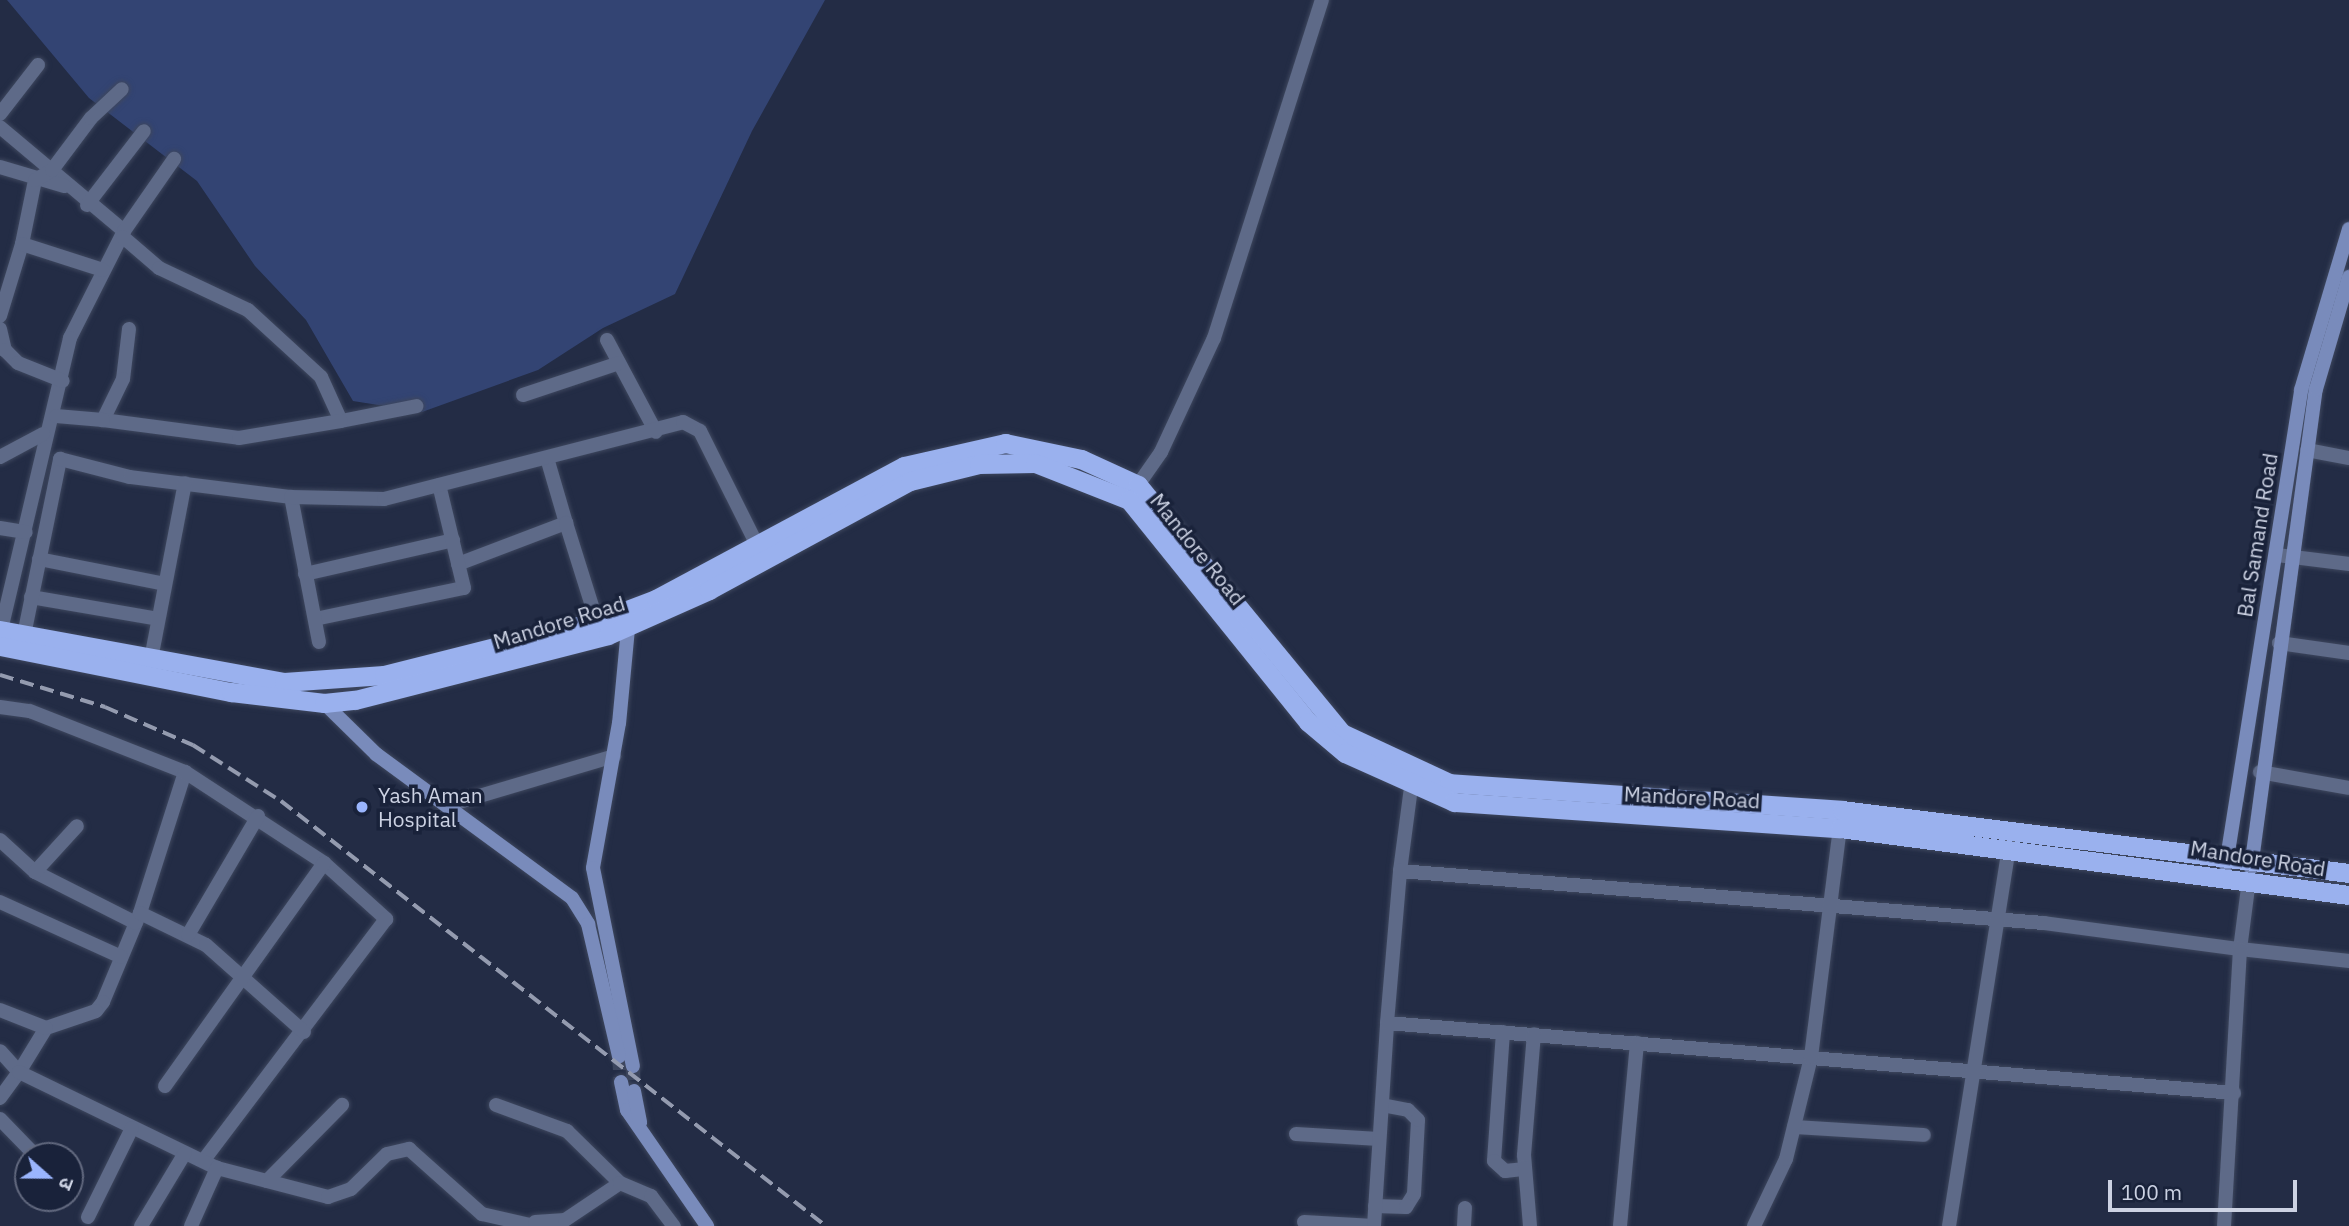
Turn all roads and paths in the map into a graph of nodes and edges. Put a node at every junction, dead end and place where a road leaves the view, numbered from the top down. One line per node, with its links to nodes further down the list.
1 (1322, 0): 38 (street)
2 (38, 65): 4 (street)
3 (122, 89): 10 (street)
4 (6, 95): 5 (street)
5 (0, 114)
6 (0, 127): 10 (street)
7 (144, 131): 13 (street)
8 (174, 159): 15 (street)
9 (0, 167): 11 (street)
10 (52, 170): 11 (street); 12 (street)
11 (35, 180): 12 (street); 16 (street)
12 (64, 186): 13 (street)
13 (87, 205): 15 (street)
14 (2349, 229): 45 (main road, Bal Samand Road)
15 (124, 234): 17 (street); 29 (street)
16 (22, 244): 17 (street); 19 (street)
17 (103, 270): 24 (street)
18 (2349, 277): 32 (main road, Bal Samand Road)
19 (0, 316)
20 (0, 329): 24 (street)
21 (129, 329): 28 (street)
22 (607, 340): 23 (street)
23 (619, 363): 25 (street); 30 (street)
24 (63, 381): 27 (street)
25 (523, 395)
26 (417, 406): 29 (street)
27 (56, 415): 28 (street); 31 (street)
28 (103, 420): 29 (street)
29 (341, 421)
30 (656, 432): 34 (street); 44 (street)
31 (43, 434): 33 (street); 42 (street)
32 (2307, 450): 35 (street); 45 (main road, Bal Samand Road)
33 (0, 457)
34 (547, 458): 37 (street); 40 (street)
35 (2349, 458)
36 (185, 483): 39 (street); 46 (street); 50 (street)
37 (439, 485): 39 (street); 43 (street)
38 (1138, 485): 44 (highway, Mandore Road); 72 (highway, Mandore Road)
39 (291, 496): 49 (street)
40 (566, 523): 47 (street); 55 (street)
41 (0, 528): 42 (street)
42 (26, 532): 56 (street)
43 (453, 540): 47 (street); 49 (street)
44 (758, 547): 52 (highway, Mandore Road)
45 (2284, 556): 48 (street); 59 (main road, Bal Samand Road); 76 (main road, Bal Samand Road)
46 (39, 559): 50 (street); 51 (street)
47 (458, 564): 54 (street)
48 (2349, 564)
49 (305, 574): 54 (street)
50 (165, 584): 53 (street)
51 (32, 597): 53 (street); 57 (street)
52 (628, 618): 55 (highway, Mandore Road); 65 (main road); 68 (highway, Mandore Road)
53 (158, 619): 62 (street)
54 (315, 619): 58 (street)
55 (599, 629): 62 (highway, Mandore Road); 63 (highway, Mandore Road)
56 (0, 630): 57 (highway, Mandore Road)
57 (24, 635): 62 (highway, Mandore Road)
58 (319, 642)
59 (2279, 643): 61 (street); 67 (main road, Bal Samand Road)
60 (0, 646): 63 (highway, Mandore Road)
61 (2349, 653)
62 (151, 659)
63 (324, 703): 70 (main road)
64 (0, 707): 66 (street)
65 (614, 756): 70 (street); 105 (main road)
66 (185, 772): 71 (street); 88 (street)
67 (2260, 772): 69 (street); 77 (main road, Bal Samand Road)
68 (1411, 787): 72 (highway, Mandore Road); 79 (street)
69 (2349, 788)
70 (449, 805): 103 (main road)
71 (258, 816): 78 (street); 90 (street)
72 (1841, 819): 74 (highway, Mandore Road); 86 (street)
73 (77, 826): 80 (street)
74 (2010, 838): 76 (highway, Mandore Road); 82 (highway, Mandore Road); 89 (street)
75 (0, 840): 80 (street)
76 (2228, 853): 77 (highway, Mandore Road); 82 (main road, Bal Samand Road)
77 (2253, 856): 81 (highway, Mandore Road); 83 (main road, Bal Samand Road)
78 (324, 863): 94 (street); 98 (street)
79 (1400, 871): 86 (street); 96 (street)
80 (35, 872): 88 (street)
81 (2349, 873)
82 (2225, 875): 83 (highway, Mandore Road); 87 (street)
83 (2249, 880): 84 (highway, Mandore Road); 87 (street)
84 (2349, 895)
85 (0, 902): 92 (street)
86 (1833, 905): 89 (street); 104 (street)
87 (2242, 909): 91 (street)
88 (138, 918): 90 (street); 92 (street)
89 (2000, 920): 91 (street); 106 (street)
90 (188, 935): 94 (street)
91 (2239, 949): 93 (street); 111 (street)
92 (121, 957): 97 (street)
93 (2349, 961)
94 (245, 979): 98 (street); 109 (street)
95 (0, 1010): 97 (street)
96 (1387, 1023): 99 (street); 115 (street)
97 (46, 1028): 107 (street)
98 (304, 1032): 125 (street)
99 (1503, 1032): 100 (street); 127 (street)
100 (1534, 1034): 101 (street); 127 (street)
101 (1637, 1043): 104 (street); 142 (street)
102 (0, 1051): 107 (street)
103 (619, 1056)
104 (1811, 1057): 106 (street); 118 (street)
105 (633, 1066)
106 (1971, 1070): 111 (street); 144 (street)
107 (19, 1072): 112 (street); 119 (street)
108 (621, 1082): 117 (main road)
109 (165, 1086)
110 (635, 1091): 117 (main road)
111 (2234, 1093): 145 (street)
112 (0, 1098)
113 (342, 1105): 128 (street)
114 (496, 1105): 129 (street)
115 (1382, 1105): 122 (street); 130 (street)
116 (0, 1119): 123 (street)
117 (640, 1123): 138 (main road)
118 (1794, 1127): 121 (street); 143 (street)
119 (132, 1128): 124 (street); 132 (street)
120 (1296, 1134): 122 (street)
121 (1924, 1135)
122 (1380, 1139): 130 (street)
123 (22, 1142)
124 (185, 1153): 125 (street); 136 (street)
125 (203, 1161): 126 (street)
126 (217, 1168): 128 (street); 137 (street)
127 (1525, 1169): 141 (street)
128 (267, 1181): 134 (street)
129 (620, 1184): 134 (street); 135 (street)
130 (1376, 1206): 139 (street)
131 (1465, 1208): 140 (street)
132 (88, 1217)
133 (1304, 1222): 139 (street)
134 (535, 1224)
135 (671, 1225)
136 (141, 1226)
137 (191, 1226)
138 (707, 1226)
139 (1374, 1226)
140 (1464, 1226)
141 (1530, 1226)
142 (1620, 1226)
143 (1754, 1226)
144 (1949, 1226)
145 (2224, 1226)

